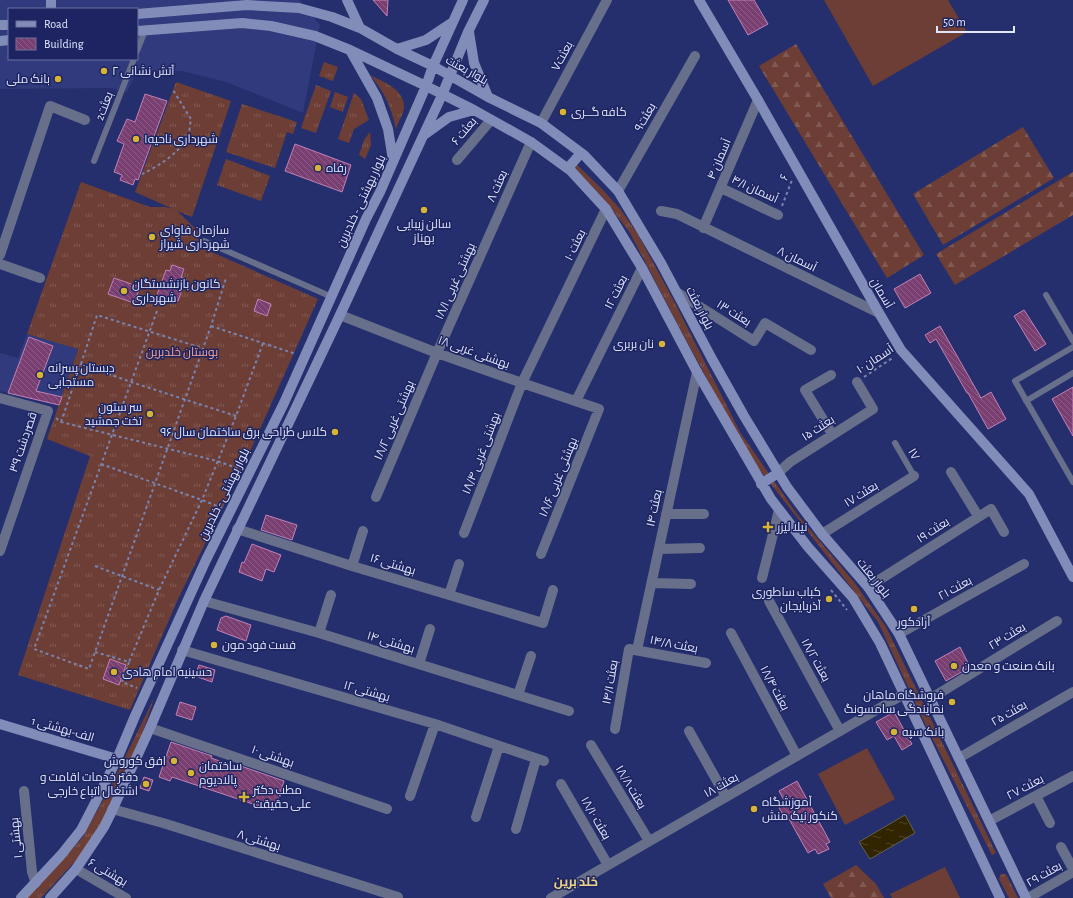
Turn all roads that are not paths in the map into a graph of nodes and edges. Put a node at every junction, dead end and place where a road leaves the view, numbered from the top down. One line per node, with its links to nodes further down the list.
1 (308, 0): 7 (main road)
2 (347, 0): 10 (main road)
3 (463, 0): 9 (main road, بلوار بهشتی - خلدبرین)
4 (484, 0): 12 (main road)
5 (607, 0): 27 (street, بعثت۷)
6 (699, 0): 23 (main road, آسمان)
7 (299, 8): 8 (main road, بلوار بعثت); 10 (main road, بلوار بعثت)
8 (138, 14)
9 (452, 22): 14 (main road); 18 (main road, بلوار بهشتی - خلدبرین)
10 (360, 28): 14 (main road, بلوار بعثت)
11 (141, 31): 13 (lane); 15 (main road)
12 (468, 32): 19 (main road); 22 (main road)
13 (138, 46)
14 (397, 49): 18 (main road, بلوار بعثت)
15 (350, 50): 20 (main road); 31 (main road)
16 (695, 56): 36 (street, بعثت۹)
17 (134, 60): 33 (lane, 2بعثت)
18 (432, 66): 19 (main road, بلوار بعثت); 20 (main road, بلوار بهشتی - خلدبرین)
19 (451, 76): 21 (main road); 22 (main road, بلوار بعثت)
20 (426, 86): 21 (main road); 31 (main road, بلوار بهشتی - خلدبرین)
21 (442, 95): 24 (main road); 28 (main road)
22 (488, 97): 27 (main road, بلوار بعثت)
23 (758, 100): 35 (street, ۴ آسمان); 52 (main road, آسمان)
24 (474, 110): 26 (main road); 28 (main road)
25 (86, 120): 45 (street)
26 (491, 120): 29 (main road); 32 (street, ۶ بعثت)
27 (541, 123): 30 (main road, بلوار بعثت)
28 (422, 136): 38 (main road)
29 (531, 142): 34 (main road); 44 (street, ۸ بعثت)
30 (581, 153): 34 (main road); 36 (main road, بلوار بعثت)
31 (393, 160): 37 (main road, بلوار بهشتی - خلدبرین)
32 (457, 160)
33 (94, 161)
34 (568, 168): 39 (main road)
35 (720, 188): 41 (street, ۴/۱ آسمان); 42 (street, ۴ آسمان)
36 (618, 191): 49 (main road, بلوار بعثت)
37 (380, 192): 38 (main road); 51 (main road, بلوار بهشتی - خلدبرین)
38 (394, 198): 53 (main road)
39 (606, 209): 47 (main road); 62 (street, ۱۰ بعثت)
40 (661, 211): 42 (street, ۸ آسمان)
41 (778, 215)
42 (703, 228): 52 (street, ۸ آسمان)
43 (204, 241): 51 (lane)
44 (487, 241): 57 (street, بهشتی غربی ۱۸/۱)
45 (0, 255)
46 (0, 264): 48 (street)
47 (642, 268): 58 (main road); 64 (street, ۱۲ بعثت)
48 (40, 278)
49 (678, 293): 56 (street, ۱۳ بعثت); 70 (main road, بلوار بعثت)
50 (1046, 295): 54 (lane)
51 (332, 297): 111 (main road, بلوار بهشتی - خلدبرین)
52 (879, 313): 91 (main road, آسمان)
53 (340, 315): 57 (street, بهشتی غربی ۱۸); 79 (main road)
54 (1073, 341)
55 (1073, 347): 65 (lane)
56 (811, 350)
57 (437, 353): 62 (street, بهشتی غربی ۱۸); 74 (street, بهشتی غربی ۱۸/۲)
58 (697, 372): 73 (main road); 76 (street, بعثت ۱۴)
59 (1073, 373): 65 (lane)
60 (831, 375): 67 (street)
61 (857, 382): 67 (street, بعثت ۱۵)
62 (522, 383): 64 (street, بهشتی غربی ۱۸); 82 (street, بهشتی غربی ۱۸/۴)
63 (0, 398): 86 (street, قصردشت ۳۹)
64 (576, 401): 66 (street, بهشتی غربی ۱۸)
65 (1026, 401): 72 (lane)
66 (599, 409): 87 (street, بهشتی غربی ۱۸/۶)
67 (832, 434): 70 (street, بعثت ۱۵)
68 (895, 443): 71 (lane, ۱۷)
69 (951, 472): 78 (street)
70 (778, 473): 73 (main road); 83 (main road, بلوار بعثت)
71 (914, 476): 83 (street, بعثت ۱۷)
72 (1073, 482)
73 (761, 484): 75 (main road)
74 (376, 497)
75 (779, 510): 92 (street); 114 (main road)
76 (666, 514): 77 (street); 85 (street, بعثت ۱۴)
77 (704, 514)
78 (978, 516): 81 (street, بعثت ۱۹); 95 (street, بعثت ۱۹)
79 (237, 529): 90 (street, ۱۶ بهشتی); 99 (main road)
80 (363, 531): 90 (street)
81 (1004, 532)
82 (464, 533)
83 (822, 534): 95 (main road, بلوار بعثت)
84 (700, 548): 85 (street)
85 (659, 549): 93 (street, بعثت ۱۴)
86 (0, 551)
87 (541, 554)
88 (459, 564): 98 (street)
89 (1024, 564): 105 (street, ۲۱ بعثت)
90 (352, 566): 98 (street, ۱۶ بهشتی)
91 (1073, 577)
92 (762, 578)
93 (652, 583): 94 (street); 107 (street, بعثت ۱۴)
94 (691, 584)
95 (868, 587): 105 (main road, بلوار بعثت)
96 (553, 590): 98 (street, ۱۶ بهشتی)
97 (331, 595): 103 (street)
98 (449, 595)
99 (204, 601): 103 (street, ۱۴ بهشتی); 106 (main road)
100 (769, 601): 123 (street, ۱۸/۲ بعثت)
101 (1057, 621): 116 (street, ۲۳ بعثت)
102 (430, 629): 110 (street)
103 (319, 633): 110 (street, ۱۴ بهشتی)
104 (731, 633): 126 (street, ۱۸/۴ بعثت)
105 (899, 634): 116 (main road, بلوار بعثت)
106 (182, 650): 112 (main road); 118 (street, ۱۲ بهشتی)
107 (637, 650): 109 (street, ۱۴/۸ بعثت); 121 (street, ۱۴/۱ بعثت)
108 (531, 656): 115 (street)
109 (706, 663)
110 (419, 664): 115 (street, ۱۴ بهشتی)
111 (148, 676): 112 (main road); 128 (main road, بلوار بهشتی - خلدبرین)
112 (169, 682): 120 (main road)
113 (1073, 692): 127 (street, ۲۵ بعثت)
114 (904, 694): 123 (street, بعثت ۱۸); 153 (main road)
115 (518, 695): 117 (street, ۱۴ بهشتی)
116 (930, 699): 127 (main road, بلوار بعثت)
117 (569, 711)
118 (435, 724): 125 (street, ۱۲ بهشتی); 132 (street)
119 (0, 726): 128 (main road, 1 الف-بهشتی)
120 (150, 728): 135 (main road); 136 (street, ۱۰ بهشتی)
121 (615, 729)
122 (689, 731): 134 (street)
123 (840, 731): 126 (street, بعثت ۱۸)
124 (591, 745): 141 (street, ۱۸/۸ بعثت)
125 (499, 746): 137 (street); 140 (street, ۱۲ بهشتی)
126 (797, 756): 134 (street, بعثت ۱۸)
127 (959, 758): 138 (main road, بلوار بعثت)
128 (117, 759): 147 (main road, بلوار بهشتی - خلدبرین)
129 (1073, 776): 133 (street, ۲۷ بعثت)
130 (561, 784): 143 (street, ۱۸/۱۰ بعثت)
131 (24, 791): 147 (street, ۱ بهشتی)
132 (410, 796)
133 (1036, 796): 138 (street, ۲۷ بعثت); 139 (street)
134 (726, 797): 141 (street, بعثت ۱۸)
135 (112, 809): 144 (main road); 148 (street, ۸ بهشتی)
136 (387, 809)
137 (476, 818)
138 (989, 821): 154 (main road, بلوار بعثت)
139 (1050, 824)
140 (516, 829)
141 (649, 841): 143 (street, بعثت ۱۸)
142 (1061, 847): 145 (street)
143 (608, 865): 152 (street, بعثت ۱۸)
144 (76, 869): 150 (main road); 151 (street, ۶ بهشتی)
145 (1073, 869)
146 (1073, 872): 154 (street, ۲۹ بعثت)
147 (36, 883): 149 (main road, بلوار بهشتی - خلدبرین)
148 (398, 896)
149 (21, 898)
150 (50, 898)
151 (126, 898)
152 (551, 898)
153 (1000, 898)
154 (1027, 898)

